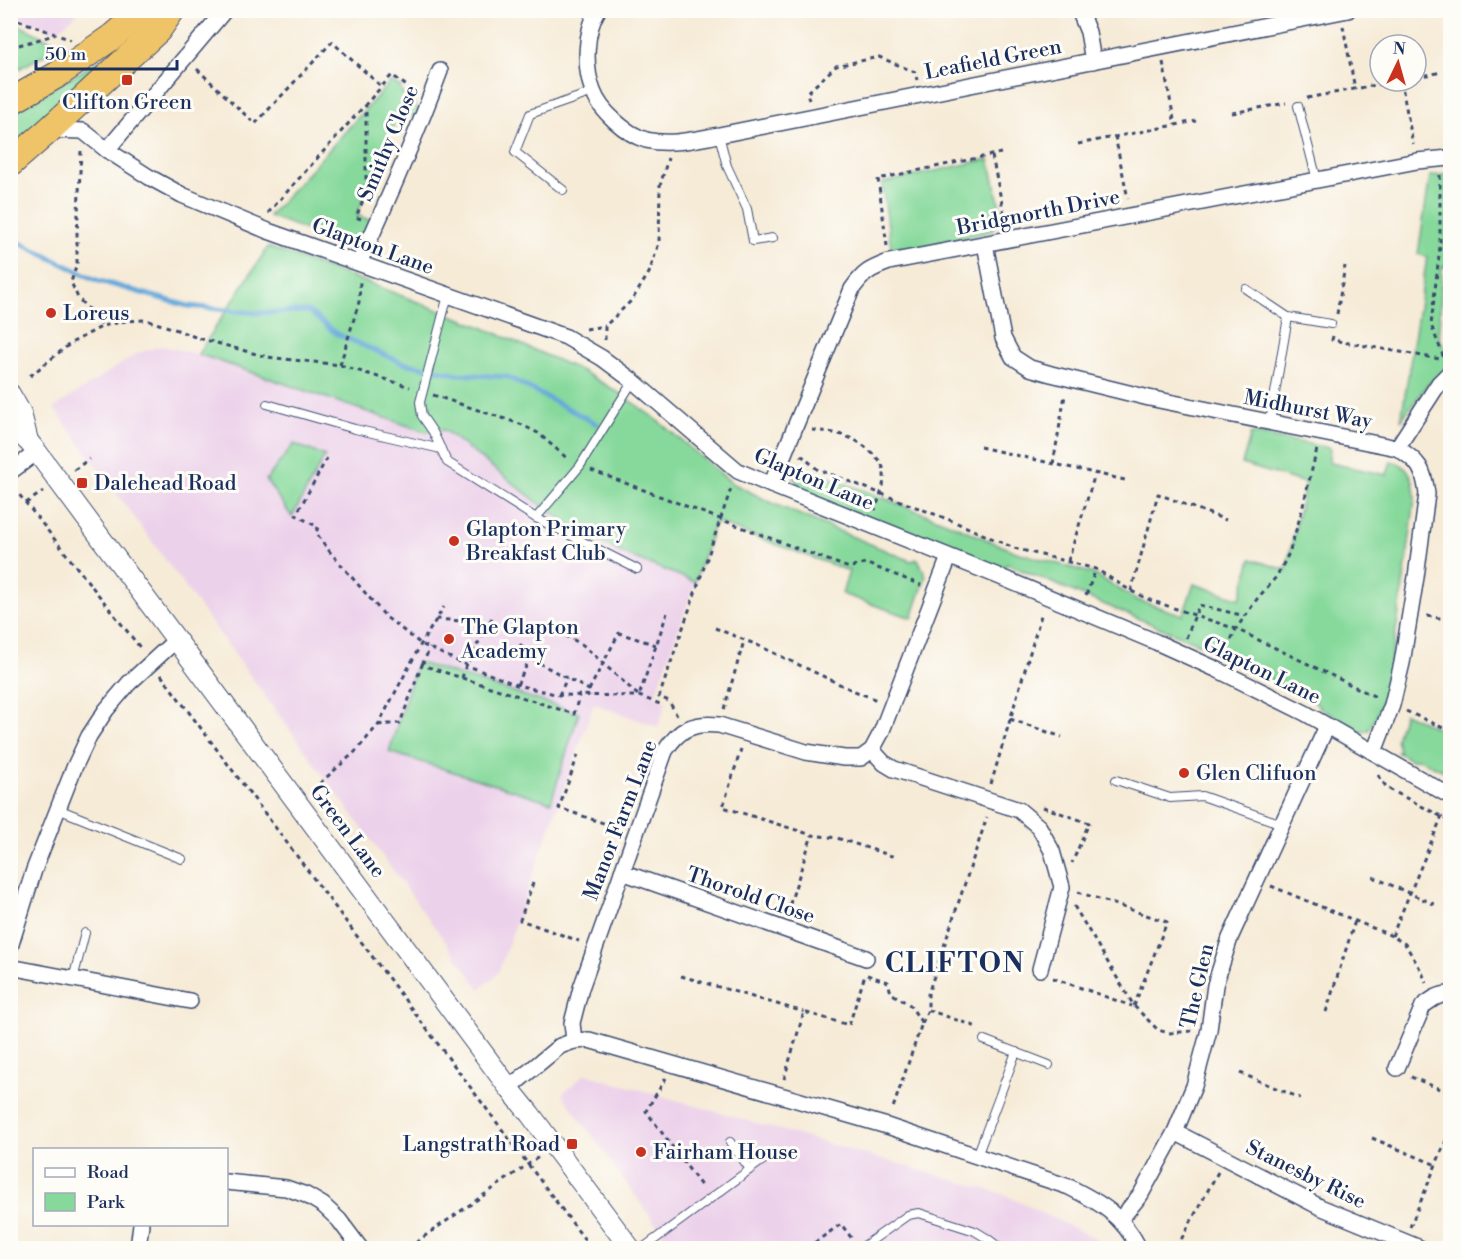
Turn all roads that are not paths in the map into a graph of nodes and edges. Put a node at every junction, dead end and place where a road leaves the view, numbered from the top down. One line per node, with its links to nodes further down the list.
1 (143, 10): 12 (highway)
2 (172, 10): 11 (highway)
3 (225, 10): 17 (street)
4 (598, 10): 10 (street)
5 (1079, 10): 8 (street)
6 (1344, 11): 7 (street, Leafield Green)
7 (1286, 16): 8 (street, Leafield Green)
8 (1093, 61): 15 (street, Leafield Green)
9 (440, 70): 24 (street, Smithy Close)
10 (593, 92): 15 (street, Leafield Green); 21 (lane)
11 (84, 99): 14 (highway); 16 (street)
12 (10, 102)
13 (1299, 103): 20 (lane)
14 (49, 130): 16 (street); 19 (highway)
15 (719, 135): 22 (lane)
16 (82, 138): 17 (street, Glapton Lane)
17 (107, 150): 24 (street, Glapton Lane)
18 (1446, 158): 20 (street, Bridgnorth Drive)
19 (10, 164)
20 (1317, 180): 23 (street, Bridgnorth Drive)
21 (563, 190)
22 (773, 238)
23 (985, 244): 33 (street, Midhurst Way); 39 (street, Bridgnorth Drive)
24 (359, 263): 26 (street, Glapton Lane)
25 (1246, 289): 27 (lane)
26 (448, 295): 30 (street, Glapton Lane); 37 (lane)
27 (1288, 317): 28 (lane); 33 (lane)
28 (1334, 324)
29 (1450, 372): 36 (street)
30 (633, 381): 39 (street, Glapton Lane); 40 (lane)
31 (10, 394): 35 (street, Green Lane)
32 (267, 404): 37 (lane)
33 (1270, 422): 36 (street, Midhurst Way)
34 (10, 425): 35 (street, Green Lane)
35 (32, 446): 38 (street); 43 (street, Green Lane)
36 (1397, 448): 46 (street, Midhurst Way)
37 (441, 449): 40 (lane)
38 (10, 472)
39 (771, 485): 41 (street, Glapton Lane)
40 (536, 518): 42 (lane)
41 (949, 557): 44 (street, Glapton Lane); 45 (street)
42 (637, 569)
43 (176, 640): 49 (street); 66 (street, Green Lane)
44 (1327, 726): 46 (street, Glapton Lane); 50 (street, The Glen)
45 (872, 750): 52 (street, Manor Farm Lane); 57 (street)
46 (1374, 752): 48 (street, Glapton Lane)
47 (1116, 780): 50 (lane)
48 (1450, 796)
49 (58, 809): 51 (lane); 54 (street)
50 (1282, 824): 67 (street, The Glen)
51 (182, 859)
52 (622, 872): 55 (street, Thorold Close); 62 (street, Manor Farm Lane)
53 (85, 933): 58 (lane)
54 (10, 947)
55 (866, 958)
56 (10, 967): 58 (street)
57 (1040, 969)
58 (73, 979): 60 (street)
59 (1450, 994): 65 (street)
60 (190, 1001)
61 (984, 1040): 63 (lane)
62 (574, 1041): 66 (street); 70 (street)
63 (1016, 1052): 64 (lane); 70 (lane)
64 (1049, 1065)
65 (1397, 1068)
66 (509, 1088): 78 (street, Green Lane)
67 (1175, 1132): 73 (street, The Glen); 75 (street, Stanesby Rise)
68 (730, 1142): 71 (lane)
69 (771, 1154): 71 (lane)
70 (977, 1156): 73 (street)
71 (750, 1169): 79 (lane)
72 (228, 1182): 77 (street)
73 (1120, 1220): 82 (street)
74 (141, 1226): 76 (street)
75 (1415, 1247)
76 (138, 1248)
77 (360, 1248)
78 (630, 1248)
79 (643, 1248)
80 (861, 1248): 81 (lane)
81 (1000, 1248)
82 (1139, 1248)

